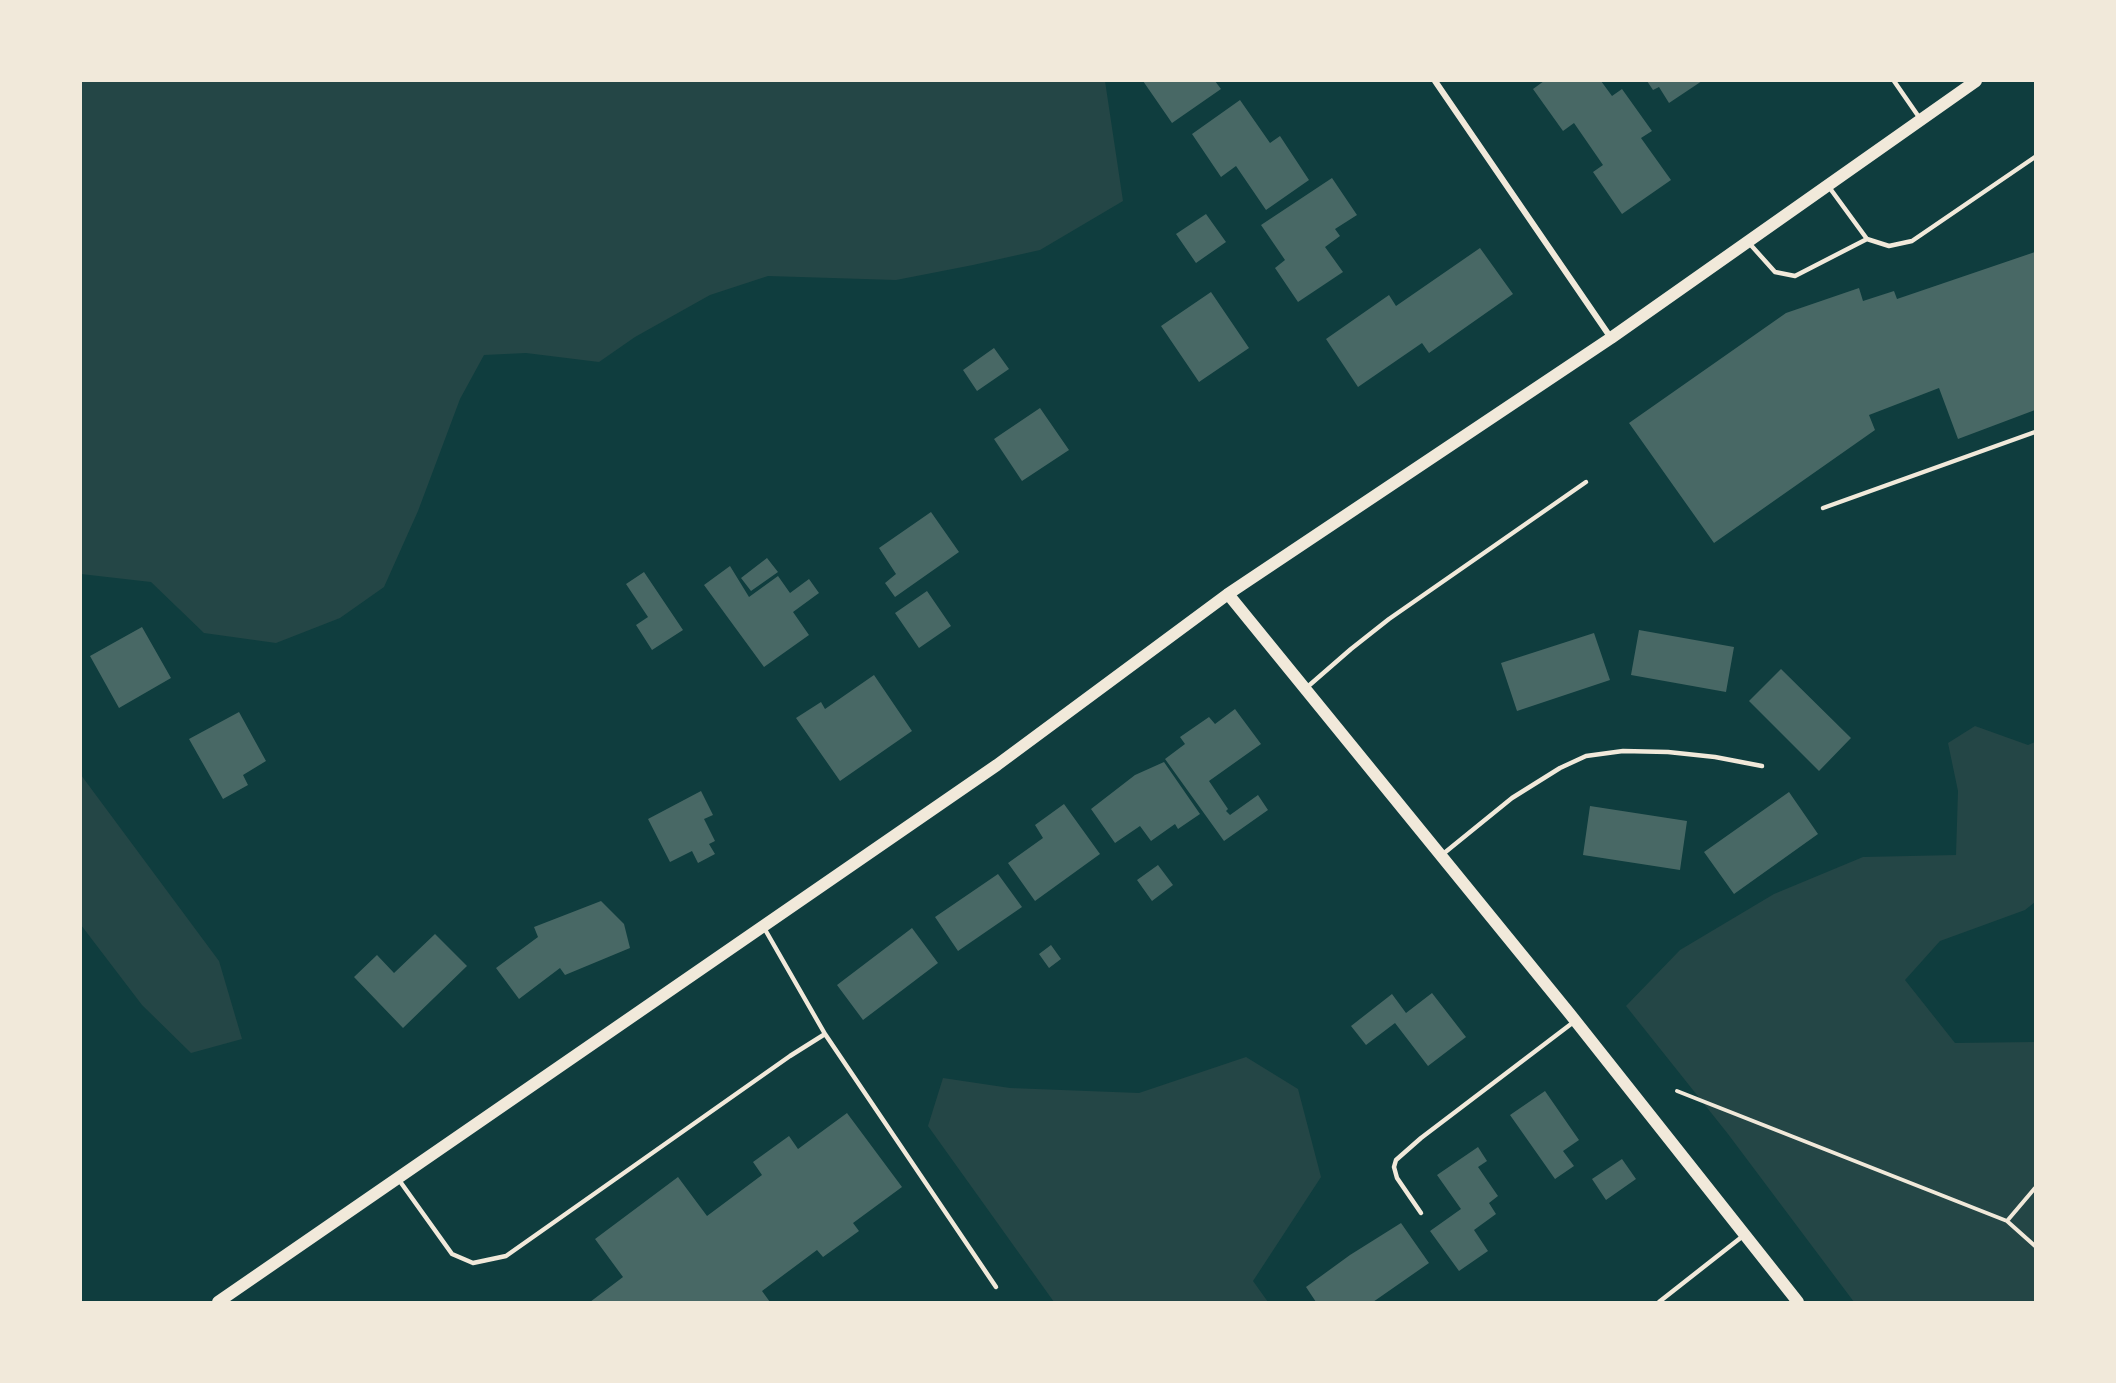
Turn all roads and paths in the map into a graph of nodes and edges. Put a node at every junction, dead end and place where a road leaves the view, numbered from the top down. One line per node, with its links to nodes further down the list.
1 (1435, 81): 9 (street)
2 (1894, 81): 4 (lane)
3 (1976, 81): 4 (main road)
4 (1921, 120): 6 (main road)
5 (2035, 157): 7 (lane)
6 (1828, 185): 7 (lane); 8 (main road)
7 (1867, 239): 8 (lane)
8 (1748, 241): 9 (main road)
9 (1611, 338): 13 (main road)
10 (2035, 432): 12 (lane)
11 (1586, 482): 14 (lane)
12 (1823, 508)
13 (1228, 594): 14 (main road); 17 (main road)
14 (1305, 689): 16 (main road)
15 (1762, 766): 16 (lane)
16 (1441, 856): 18 (main road)
17 (763, 926): 19 (lane); 21 (main road)
18 (1575, 1022): 23 (lane); 25 (main road)
19 (825, 1034): 21 (lane); 27 (lane)
20 (1677, 1091): 24 (path)
21 (397, 1178): 28 (main road)
22 (2035, 1188): 24 (path)
23 (1421, 1213)
24 (2007, 1221): 26 (path)
25 (1745, 1234): 29 (lane); 30 (main road)
26 (2035, 1246)
27 (996, 1287)
28 (218, 1302)
29 (1659, 1302)
30 (1798, 1302)

